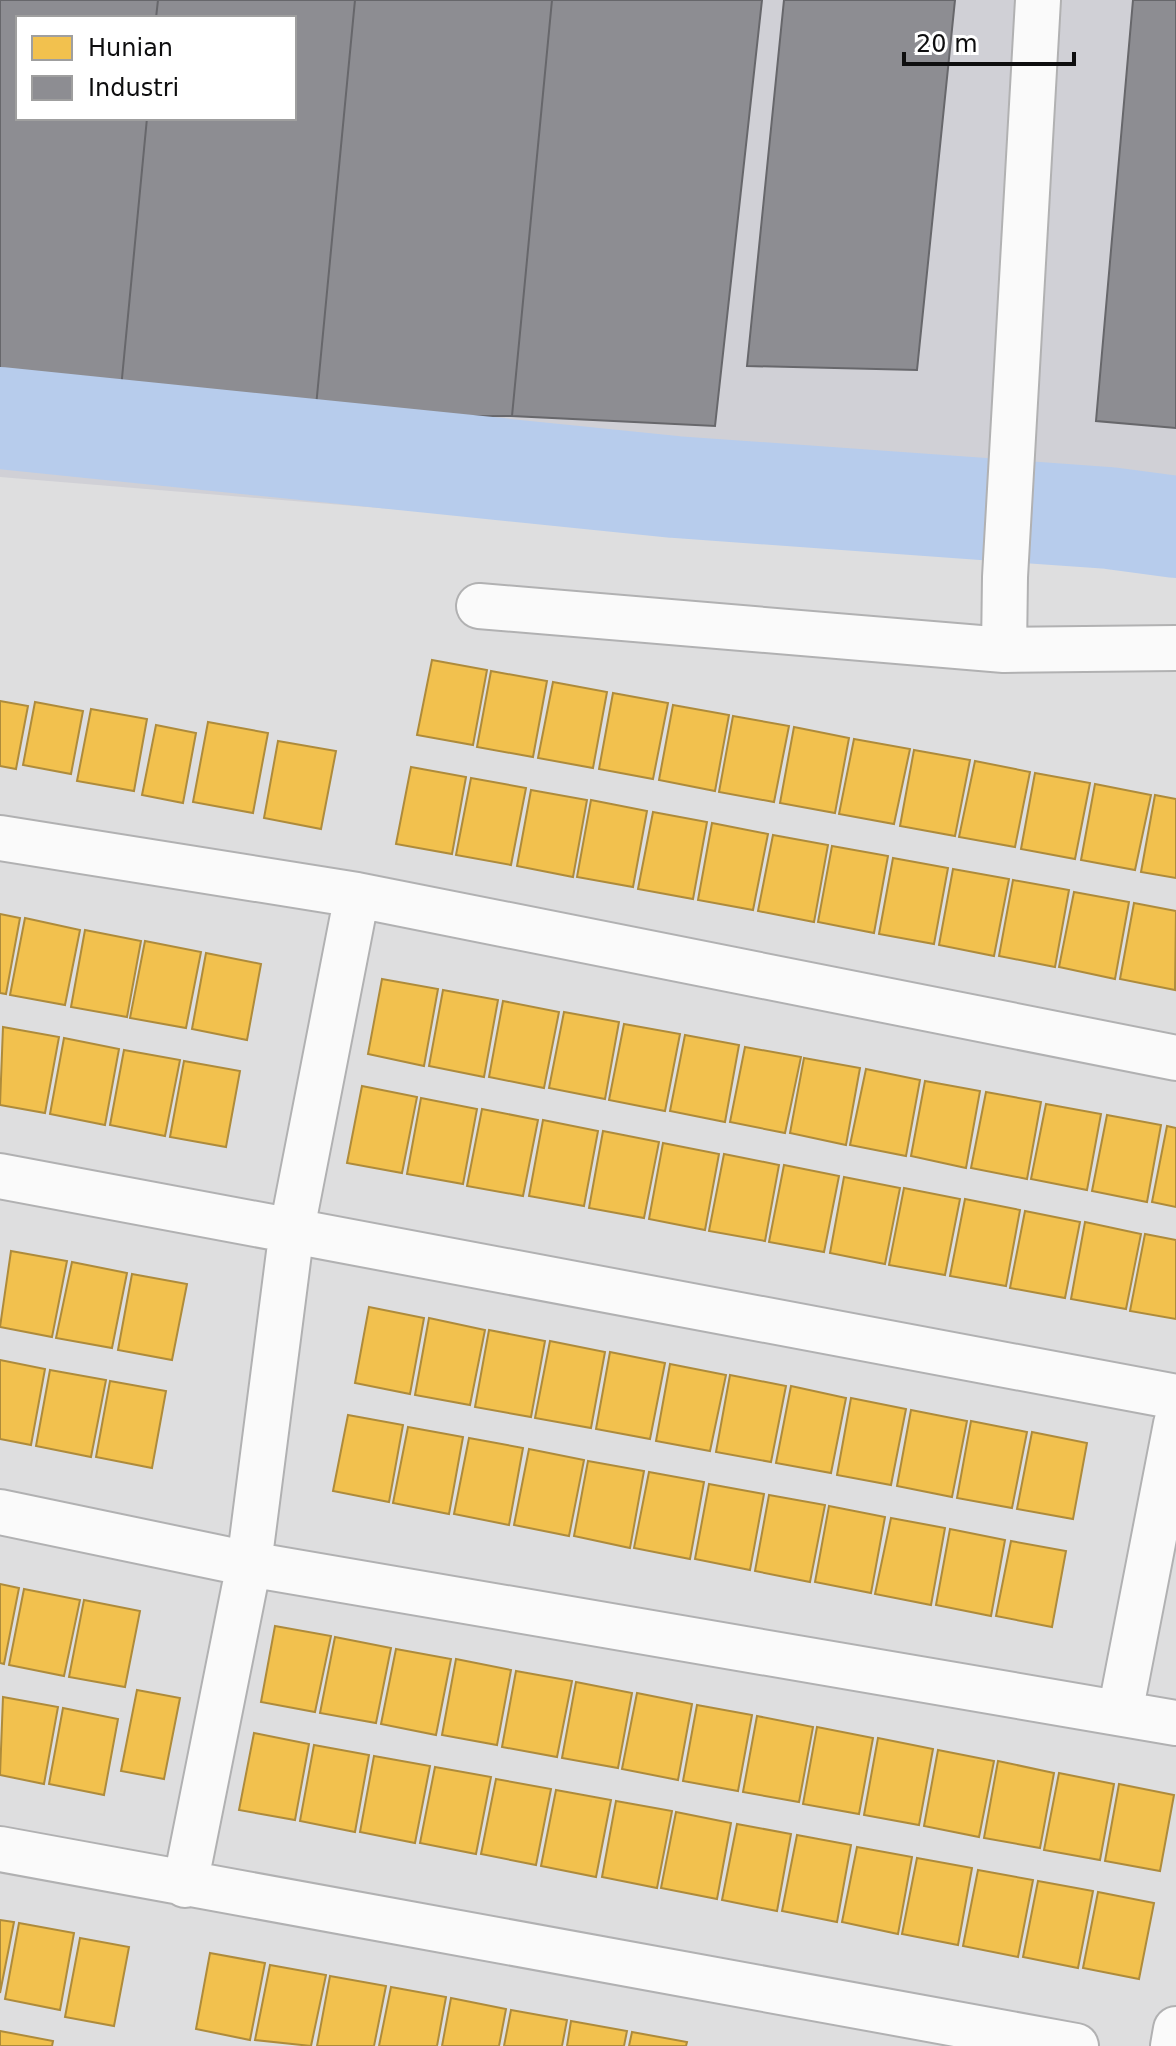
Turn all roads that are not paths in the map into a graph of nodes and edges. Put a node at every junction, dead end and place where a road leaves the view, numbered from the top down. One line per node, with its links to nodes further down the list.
1 (1038, 0): 4 (street)
2 (479, 606): 4 (street)
3 (1176, 648): 4 (street)
4 (1004, 650)
5 (0, 838): 6 (street)
6 (357, 895): 7 (street); 9 (street)
7 (1176, 1058)
8 (0, 1176): 9 (street)
9 (292, 1229): 10 (street); 13 (street)
10 (1176, 1397)
11 (1176, 1424): 14 (street)
12 (0, 1512): 13 (street)
13 (249, 1564): 14 (street); 17 (street)
14 (1120, 1713): 15 (street)
15 (1176, 1723)
16 (0, 1849): 17 (street)
17 (185, 1885): 19 (street)
18 (1176, 2029): 20 (street)
19 (1076, 2046)
20 (1173, 2046)

